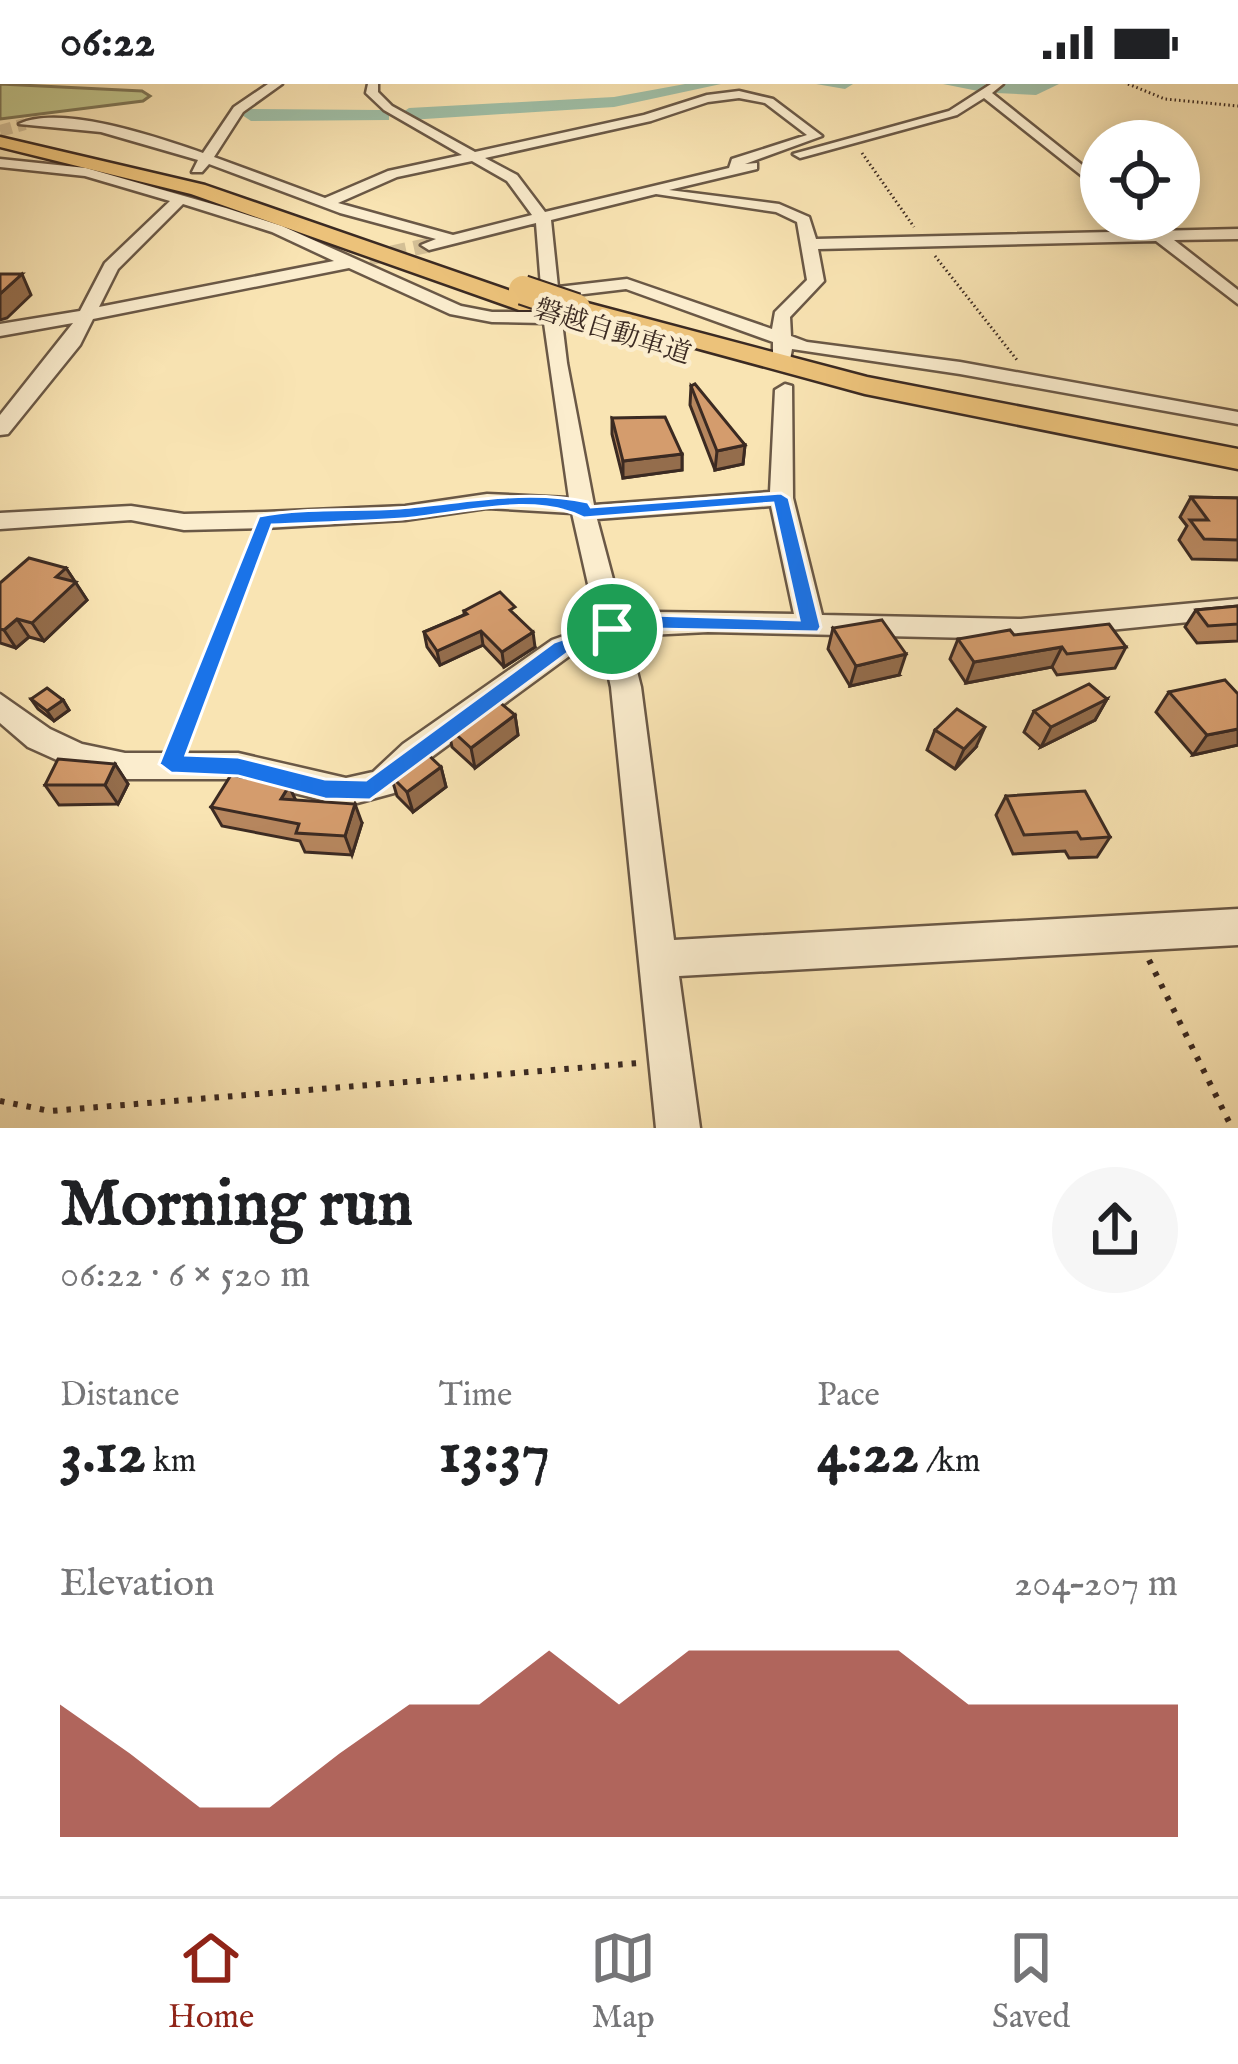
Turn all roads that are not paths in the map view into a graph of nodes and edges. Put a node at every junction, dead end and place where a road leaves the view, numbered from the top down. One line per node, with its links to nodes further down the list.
1 (277, 84): 8 (street)
2 (373, 84): 6 (street)
3 (992, 89): 9 (street); 10 (street)
4 (26, 124): 8 (street)
5 (0, 138): 25 (highway, 磐越自動車道)
6 (470, 155): 10 (street); 13 (street); 14 (street)
7 (0, 163): 12 (street)
8 (202, 163): 13 (street)
9 (1080, 169)
10 (735, 171): 11 (street)
11 (653, 192): 14 (street); 20 (street)
12 (176, 196): 23 (street); 26 (street)
13 (325, 203): 19 (street)
14 (543, 219): 19 (street); 25 (street)
15 (1238, 234): 16 (street)
16 (1200, 235)
17 (1080, 238): 20 (street)
18 (1164, 240): 24 (street)
19 (452, 241): 21 (street)
20 (809, 244): 28 (street)
21 (429, 245)
22 (369, 258): 23 (street)
23 (344, 263): 25 (street); 26 (street)
24 (1238, 299)
25 (552, 306): 28 (street); 32 (highway, 磐越自動車道); 33 (highway, 磐越自動車道); 35 (street)
26 (85, 316): 27 (street); 31 (street)
27 (0, 330)
28 (783, 348): 30 (street)
29 (784, 390): 34 (street)
30 (1238, 418)
31 (0, 429)
32 (1238, 459)
33 (1238, 474)
34 (781, 498): 35 (street); 38 (street)
35 (583, 509): 36 (street); 39 (street)
36 (0, 521)
37 (1238, 608): 38 (street)
38 (811, 627): 39 (street)
39 (612, 629): 40 (street); 42 (street)
40 (0, 706)
41 (1238, 927): 42 (street)
42 (660, 959): 43 (street)
43 (678, 1128)

